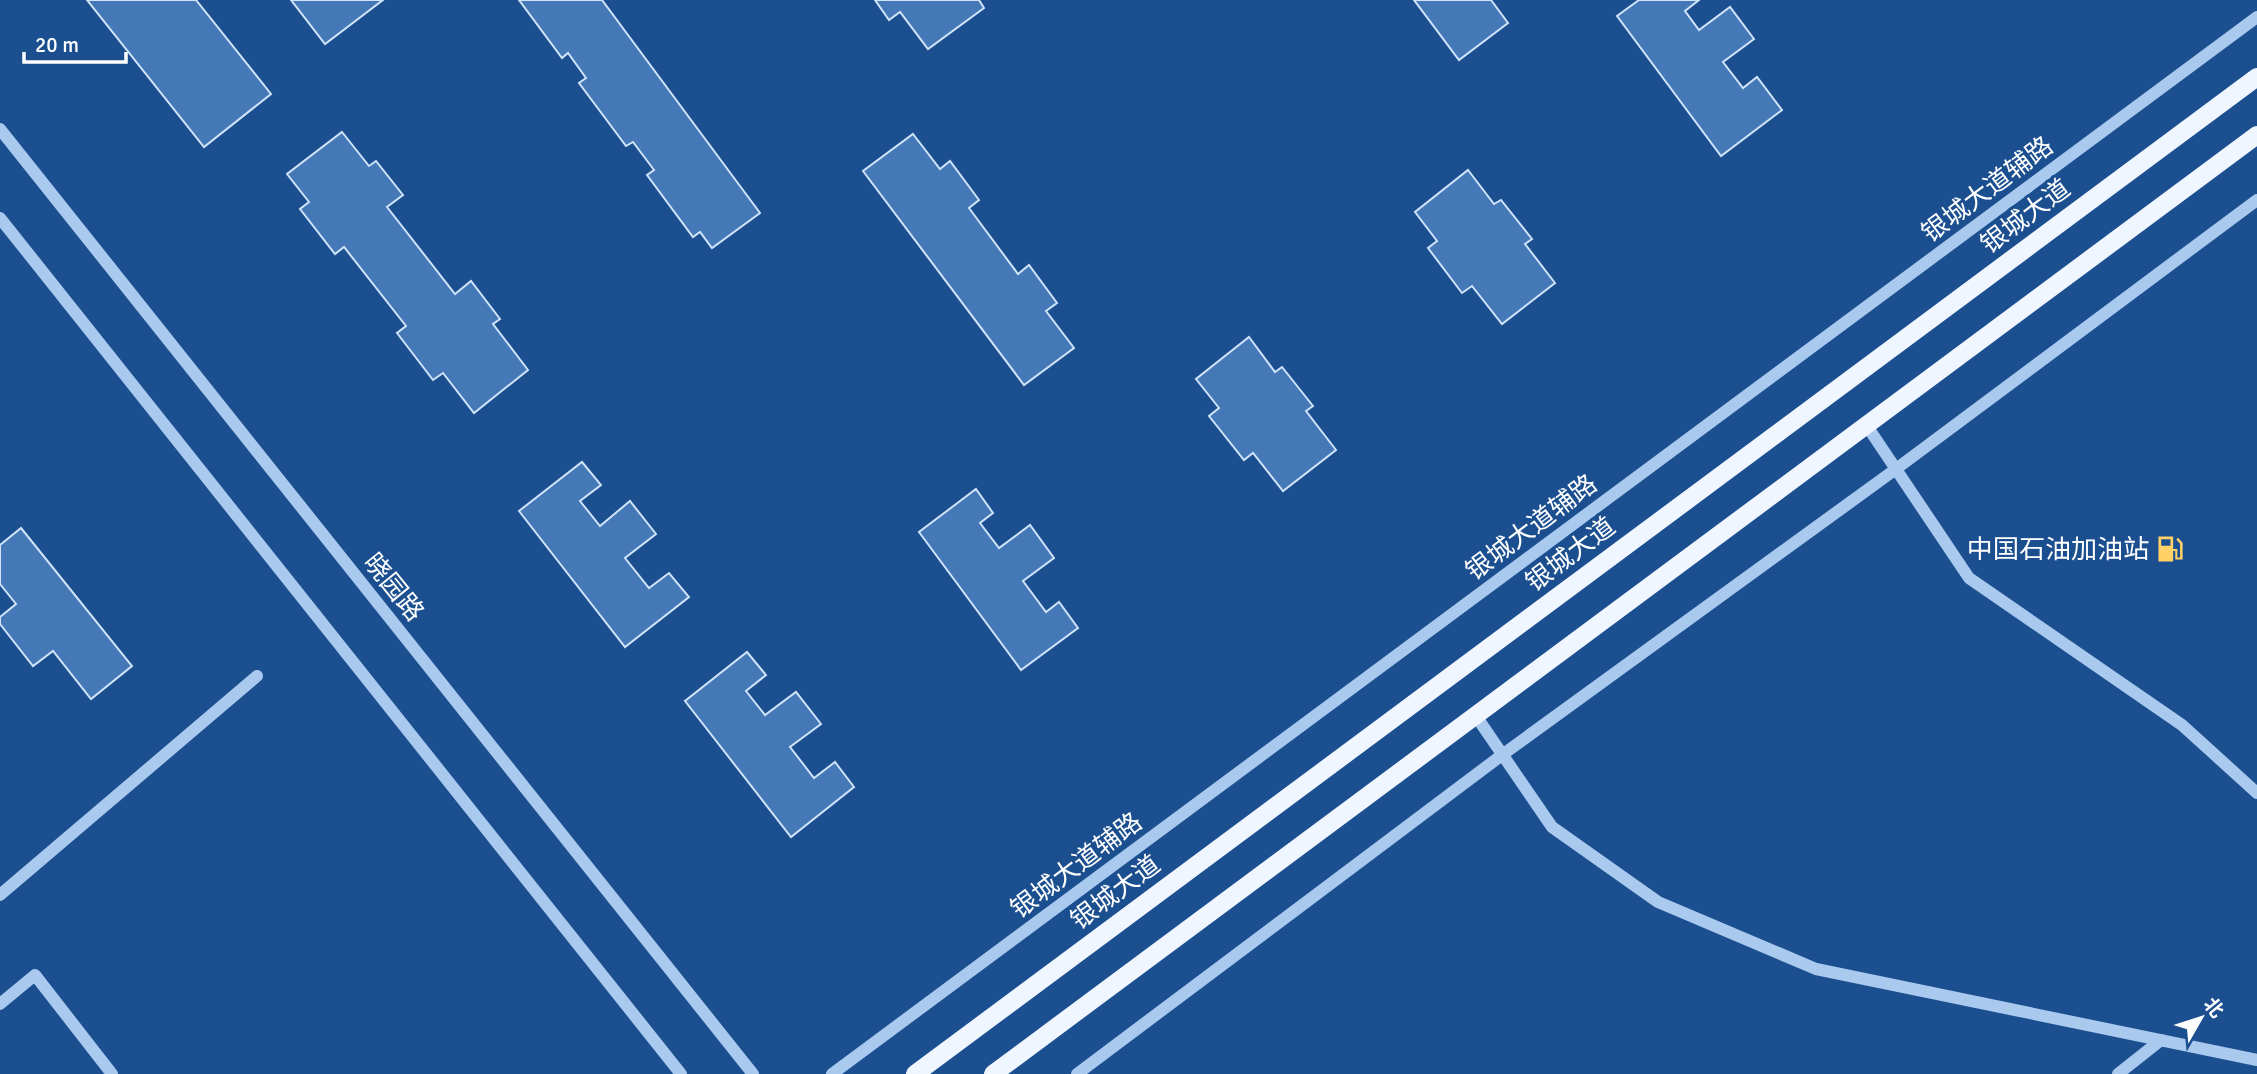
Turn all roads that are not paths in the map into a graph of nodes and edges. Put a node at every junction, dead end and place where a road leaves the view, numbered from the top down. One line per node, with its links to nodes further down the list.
1 (2257, 17): 20 (street, 银城大道辅路)
2 (2257, 77): 21 (main road, 银城大道)
3 (0, 129): 19 (street, 晓园路)
4 (2257, 135): 7 (main road)
5 (2257, 200): 8 (street)
6 (0, 218): 18 (street)
7 (1867, 426): 8 (street); 10 (main road)
8 (1896, 469): 11 (street); 12 (street)
9 (257, 676): 13 (street)
10 (1476, 716): 11 (street); 22 (main road)
11 (1502, 755): 15 (street); 23 (street)
12 (2257, 793)
13 (0, 895)
14 (0, 1004): 17 (street)
15 (2161, 1040): 16 (street); 24 (street)
16 (2257, 1060)
17 (112, 1074)
18 (681, 1074)
19 (753, 1074)
20 (832, 1074)
21 (915, 1074)
22 (993, 1074)
23 (1077, 1074)
24 (2118, 1074)

